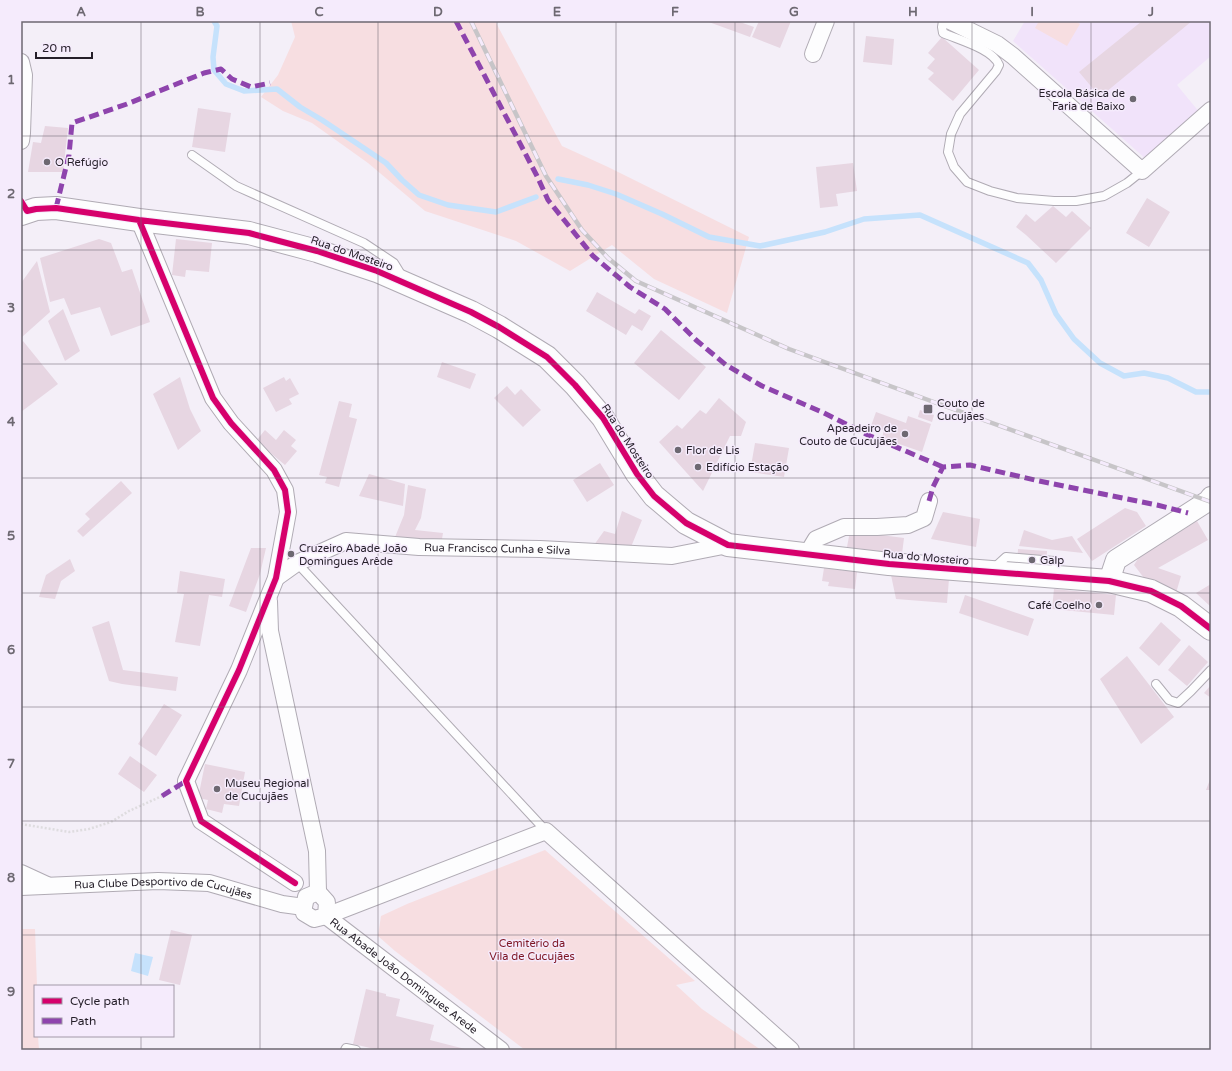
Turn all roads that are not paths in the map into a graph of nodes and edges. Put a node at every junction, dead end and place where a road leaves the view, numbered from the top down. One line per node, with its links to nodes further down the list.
1 (826, 21): 4 (street)
2 (943, 21): 9 (lane)
3 (950, 21): 9 (street)
4 (813, 54)
5 (21, 62): 7 (street)
6 (1211, 110): 9 (street)
7 (21, 141)
8 (192, 155): 12 (lane)
9 (1142, 171)
10 (23, 209): 11 (main road, Rua do Mosteiro)
11 (139, 220): 12 (main road, Rua do Mosteiro); 18 (street)
12 (407, 283): 15 (main road, Rua do Mosteiro)
13 (1211, 497): 19 (street)
14 (929, 501): 16 (street)
15 (728, 545): 16 (main road, Rua do Mosteiro); 17 (street, Rua Francisco Cunha e Silva)
16 (807, 554): 19 (main road, Rua do Mosteiro)
17 (297, 563): 18 (street, Rua Francisco Cunha e Silva); 24 (lane)
18 (276, 578): 20 (street)
19 (1109, 581): 21 (main road, Rua do Mosteiro)
20 (269, 595): 26 (street); 29 (street)
21 (1211, 629)
22 (1211, 670): 23 (lane)
23 (1156, 684)
24 (546, 831): 31 (street); 35 (street)
25 (21, 873): 27 (street)
26 (295, 883)
27 (48, 886): 28 (street, Rua Clube Desportivo de Cucujães); 30 (street, Rua Clube Desportivo de Cucujães)
28 (21, 887)
29 (318, 892): 30 (street); 31 (street)
30 (304, 906): 31 (street)
31 (326, 916): 34 (street, Rua Abade João Domingues Arede)
32 (345, 1050): 33 (lane)
33 (356, 1050)
34 (500, 1050)
35 (791, 1050)

